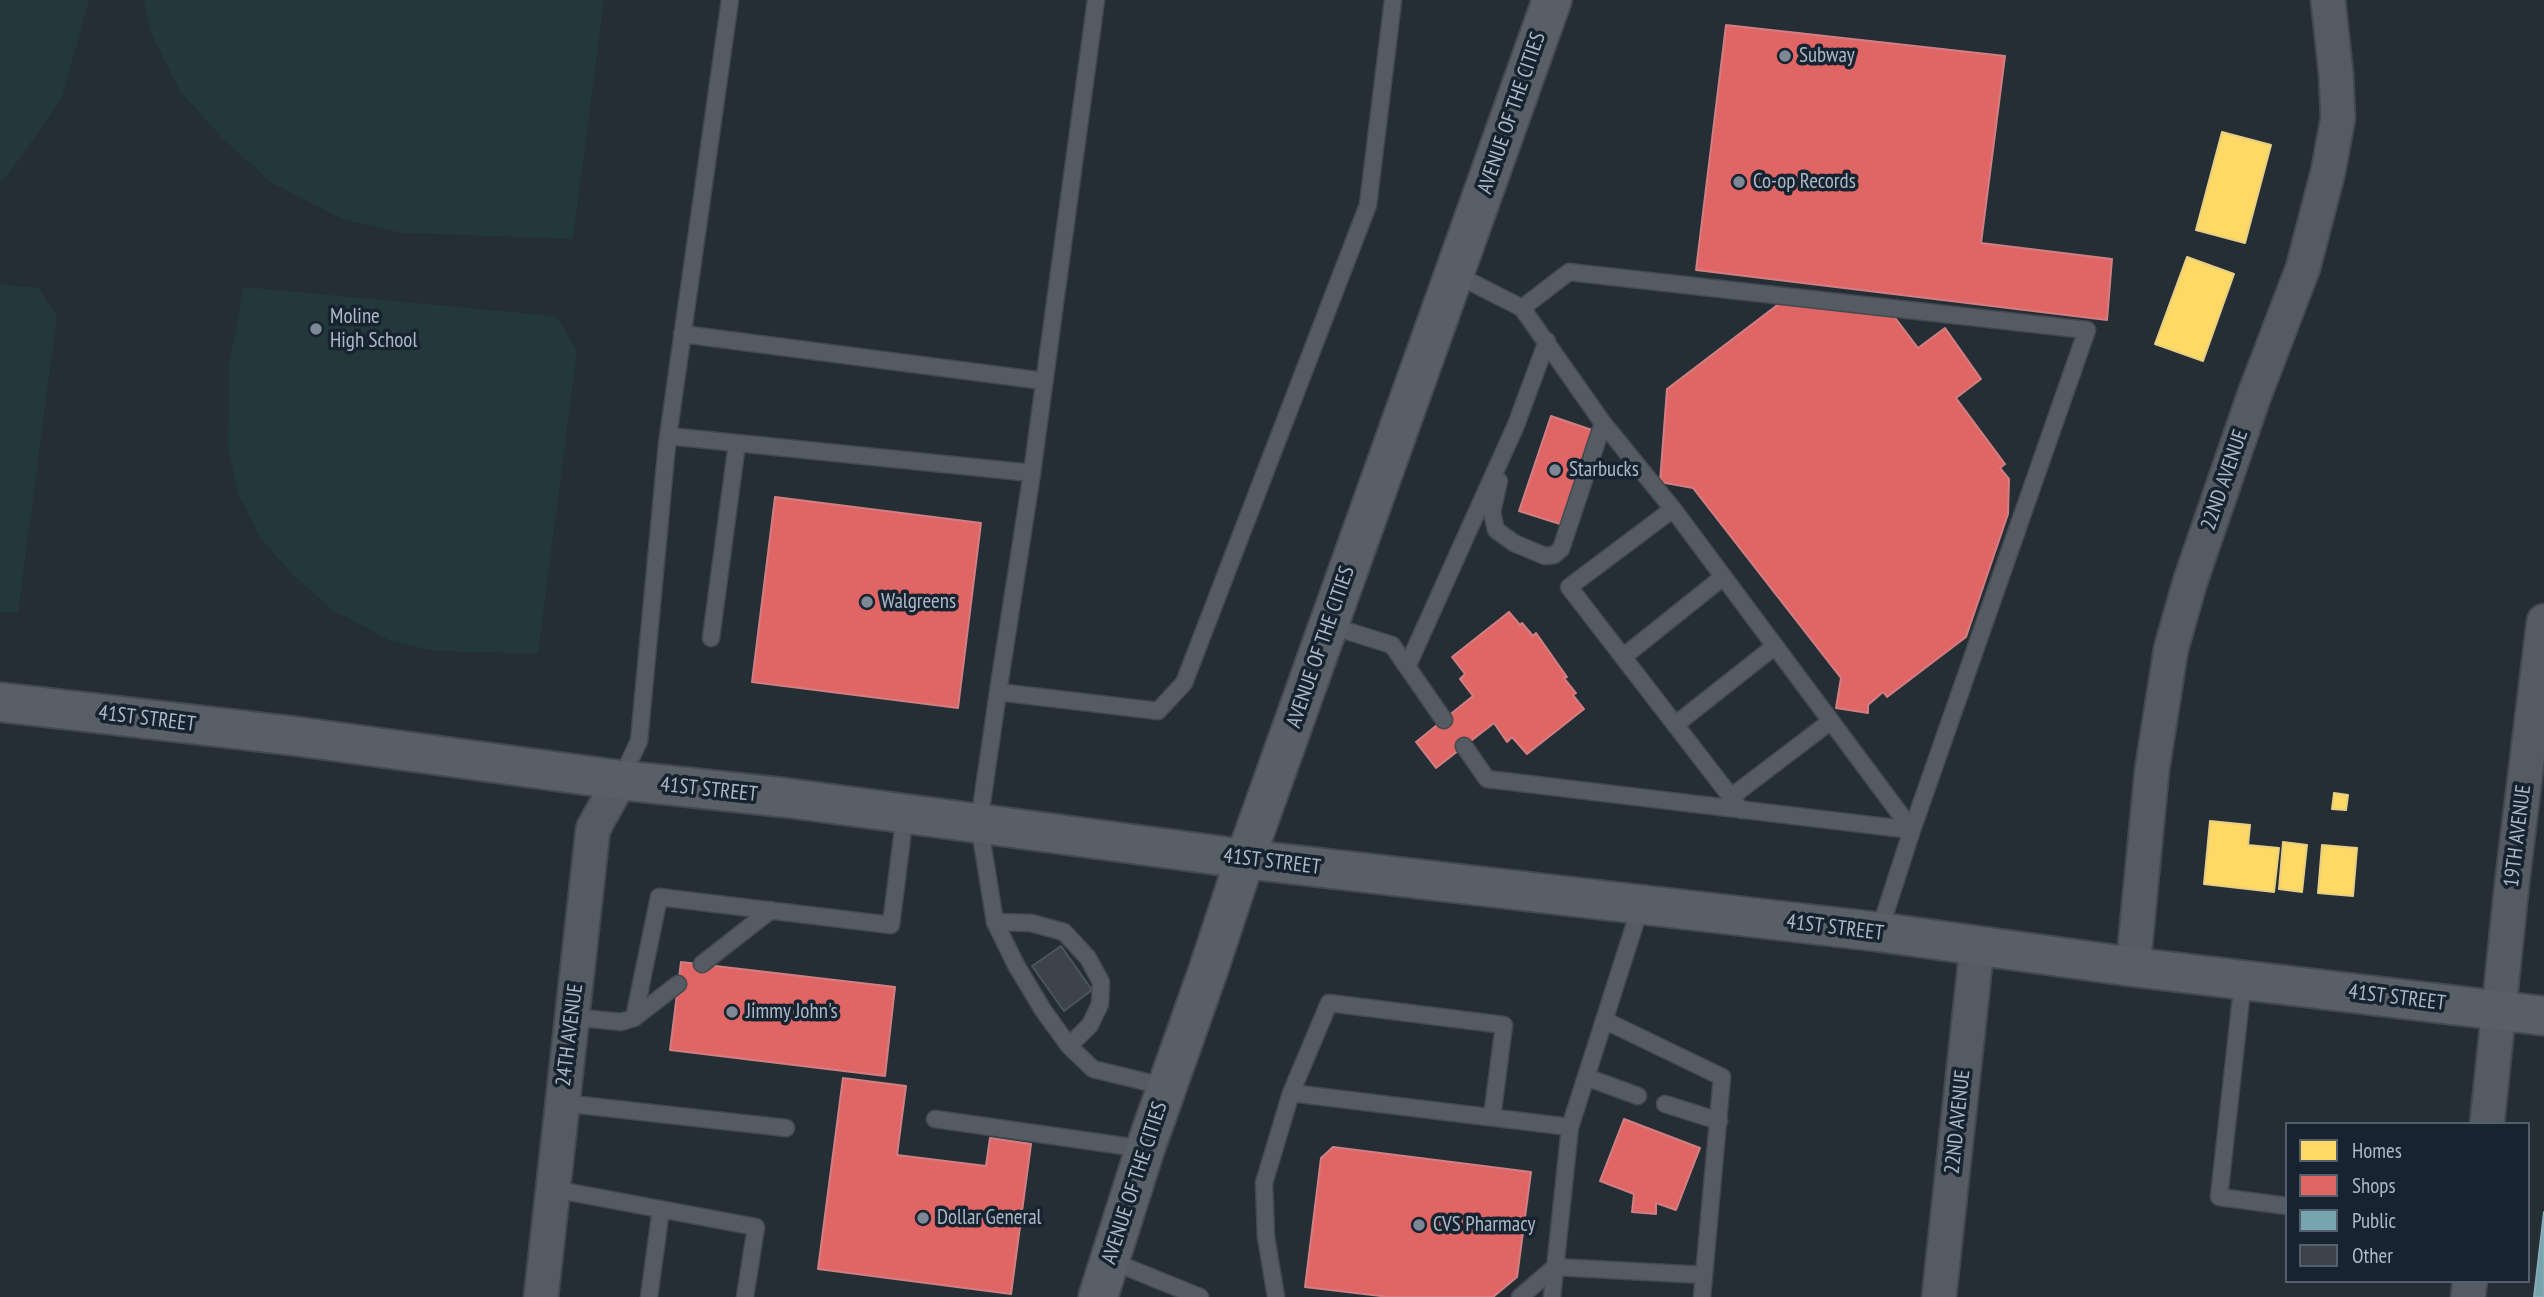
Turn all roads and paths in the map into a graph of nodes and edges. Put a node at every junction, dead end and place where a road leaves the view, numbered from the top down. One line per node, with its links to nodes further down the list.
1 (730, 0): 8 (lane)
2 (1096, 0): 10 (lane)
3 (1393, 0): 24 (lane)
4 (1552, 0): 6 (street, AVENUE OF THE CITIES)
5 (2328, 0): 42 (street, 22ND AVENUE)
6 (1455, 274): 7 (lane); 19 (street, AVENUE OF THE CITIES)
7 (1522, 308): 9 (lane); 34 (lane)
8 (682, 334): 10 (lane); 13 (lane)
9 (1547, 341): 11 (lane); 12 (lane)
10 (1044, 380): 15 (lane)
11 (1603, 423): 12 (lane); 16 (lane)
12 (1516, 425): 23 (lane)
13 (667, 436): 14 (lane); 30 (lane)
14 (737, 443): 15 (lane); 20 (lane)
15 (1032, 473): 24 (lane)
16 (1672, 509): 17 (lane); 22 (lane)
17 (1723, 577): 21 (lane); 22 (lane)
18 (2544, 621): 45 (street, 19TH AVENUE)
19 (1328, 625): 23 (lane); 35 (street, AVENUE OF THE CITIES)
20 (711, 638)
21 (1775, 646): 27 (lane); 28 (lane)
22 (1623, 657): 28 (lane)
23 (1408, 667): 26 (lane)
24 (998, 692): 33 (lane)
25 (0, 702): 30 (street, 41ST STREET)
26 (1444, 720)
27 (1831, 721): 31 (lane); 34 (lane)
28 (1675, 725): 31 (lane)
29 (1464, 746): 31 (lane)
30 (620, 780): 32 (street, 41ST STREET); 47 (street, 24TH AVENUE)
31 (1736, 803): 34 (lane)
32 (905, 814): 33 (street, 41ST STREET); 37 (lane)
33 (979, 823): 35 (street, 41ST STREET); 38 (lane)
34 (1912, 830): 39 (lane)
35 (1245, 859): 36 (street, 41ST STREET); 52 (street, AVENUE OF THE CITIES)
36 (1641, 905): 39 (street, 41ST STREET); 49 (lane)
37 (771, 910): 41 (lane); 48 (lane)
38 (995, 922): 50 (lane); 50 (lane)
39 (1879, 932): 40 (street, 41ST STREET)
40 (1977, 947): 42 (street, 41ST STREET); 79 (street, 22ND AVENUE)
41 (702, 964)
42 (2133, 967): 43 (street, 41ST STREET)
43 (2244, 980): 45 (street, 41ST STREET); 65 (lane)
44 (678, 984): 48 (lane)
45 (2499, 1010): 46 (street, 41ST STREET); 60 (street, 19TH AVENUE)
46 (2544, 1016)
47 (572, 1017): 48 (lane); 55 (street, 24TH AVENUE)
48 (634, 1018)
49 (1604, 1020): 51 (lane); 59 (lane)
50 (1069, 1046): 52 (lane)
51 (1586, 1077): 54 (lane); 61 (lane)
52 (1167, 1087): 63 (street, AVENUE OF THE CITIES)
53 (1291, 1093): 57 (lane); 57 (lane); 75 (lane)
54 (1638, 1096)
55 (562, 1102): 62 (lane); 64 (street, 24TH AVENUE)
56 (1665, 1104): 59 (lane)
57 (1492, 1118): 61 (lane)
58 (935, 1119): 63 (lane)
59 (1719, 1121): 69 (lane)
60 (2487, 1122)
61 (1570, 1127): 68 (lane)
62 (786, 1128)
63 (1145, 1149): 67 (street, AVENUE OF THE CITIES)
64 (553, 1189): 66 (lane); 70 (street, 24TH AVENUE)
65 (2285, 1206)
66 (661, 1209): 71 (lane); 72 (lane)
67 (1109, 1260): 73 (street, AVENUE OF THE CITIES); 74 (lane)
68 (1555, 1266): 69 (lane); 76 (lane); 77 (lane)
69 (1704, 1275): 78 (lane)
70 (541, 1297)
71 (649, 1297)
72 (745, 1297)
73 (1098, 1297)
74 (1200, 1297)
75 (1276, 1297)
76 (1520, 1297)
77 (1552, 1297)
78 (1702, 1297)
79 (1939, 1297)

